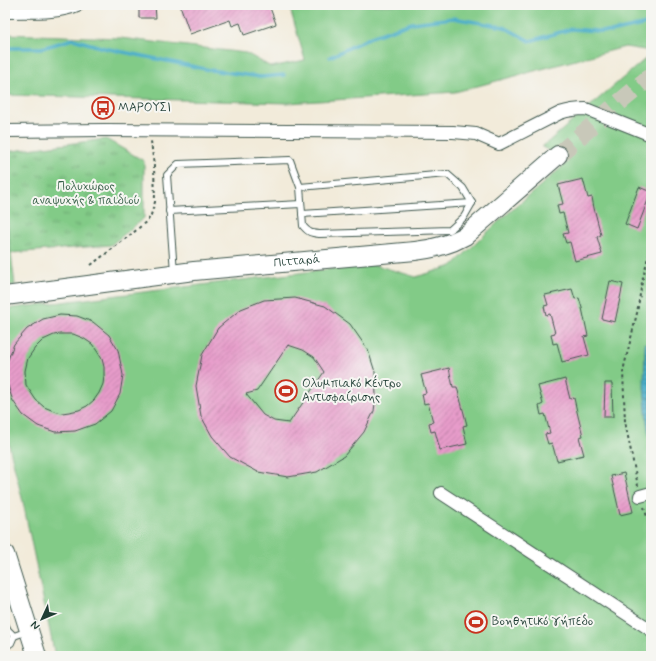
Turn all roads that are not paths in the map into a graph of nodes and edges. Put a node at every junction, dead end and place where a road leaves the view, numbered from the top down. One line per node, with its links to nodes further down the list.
1 (77, 5): 2 (street)
2 (23, 8): 3 (street)
3 (5, 12)
4 (5, 131): 5 (street)
5 (651, 135)
6 (558, 155): 12 (street, Πιτταρά)
7 (300, 187): 8 (lane); 9 (lane); 10 (lane)
8 (472, 203): 11 (lane); 11 (lane)
9 (302, 204): 10 (lane); 11 (lane)
10 (170, 211): 12 (lane)
11 (302, 214)
12 (174, 274): 13 (street, Πιτταρά)
13 (5, 296)
14 (441, 493): 17 (street)
15 (5, 554): 18 (street)
16 (5, 624): 18 (lane)
17 (651, 630)
18 (21, 633): 19 (lane); 20 (street)
19 (5, 647)
20 (37, 656)

